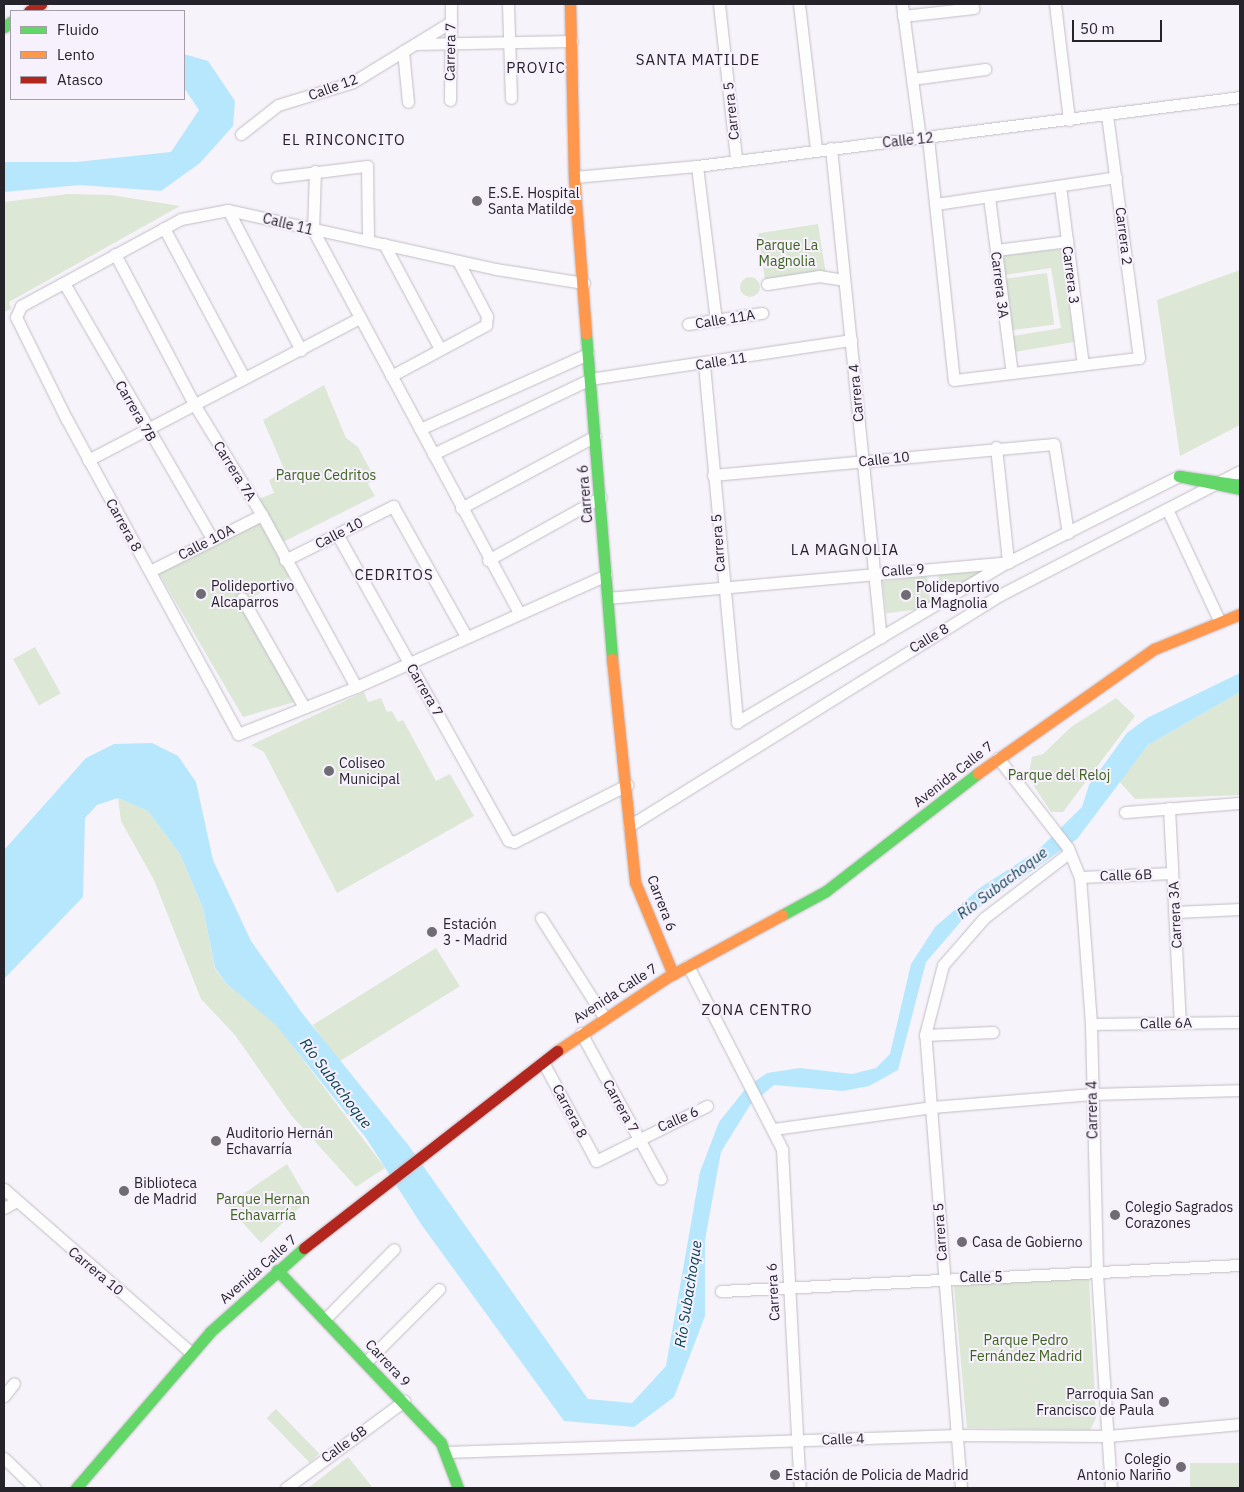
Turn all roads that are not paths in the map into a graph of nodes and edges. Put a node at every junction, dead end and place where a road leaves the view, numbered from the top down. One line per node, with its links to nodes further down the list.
1 (451, 4): 10 (street, Carrera 7)
2 (508, 4): 12 (street)
3 (570, 4): 11 (main road, Carrera 6)
4 (719, 4): 28 (street, Carrera 5)
5 (799, 4): 27 (street)
6 (902, 4): 9 (street)
7 (1055, 4): 23 (street)
8 (974, 8): 9 (street)
9 (903, 16): 17 (street)
10 (451, 22): 13 (street, Calle 12); 14 (street, Carrera 7)
11 (572, 40): 12 (street); 32 (main road, Carrera 6)
12 (509, 42): 14 (street); 19 (street)
13 (415, 44): 14 (street); 15 (street, Calle 12)
14 (450, 46): 20 (street, Carrera 7)
15 (403, 51): 21 (street); 24 (street, Calle 12)
16 (985, 69): 17 (street)
17 (912, 79): 25 (street)
18 (1240, 97): 22 (street, Calle 12)
19 (511, 98)
20 (450, 100)
21 (408, 102)
22 (1107, 115): 23 (street, Calle 12); 33 (street, Carrera 2)
23 (1069, 120): 25 (street, Calle 12)
24 (240, 134)
25 (924, 139): 26 (street, Calle 12); 36 (street)
26 (831, 148): 27 (street, Calle 12); 46 (street, Carrera 4)
27 (816, 149): 28 (street, Calle 12)
28 (736, 159): 29 (street, Calle 12)
29 (697, 166): 32 (street, Calle 12); 53 (street)
30 (315, 171): 31 (street); 39 (street); 40 (street)
31 (277, 176)
32 (574, 177): 48 (main road, Carrera 6)
33 (1116, 177): 34 (street); 60 (street, Carrera 2)
34 (1060, 186): 35 (street); 41 (street, Carrera 3)
35 (989, 197): 36 (street); 43 (street, Carrera 3A)
36 (936, 204): 61 (street)
37 (228, 210): 38 (street, Calle 11); 39 (street, Calle 11); 57 (street)
38 (164, 228): 44 (street, Calle 11); 62 (street)
39 (312, 230): 40 (street, Calle 11); 52 (street)
40 (368, 240): 42 (street, Calle 11)
41 (1067, 242): 43 (street); 60 (street, Carrera 3)
42 (384, 244): 45 (street, Calle 11); 56 (street)
43 (996, 250): 61 (street, Carrera 3A)
44 (115, 254): 47 (street, Calle 11); 65 (street, Carrera 7A)
45 (458, 261): 48 (street, Calle 11); 56 (street)
46 (844, 280): 49 (street); 55 (street, Carrera 4)
47 (64, 283): 50 (street, Calle 11); 66 (street, Carrera 7B)
48 (584, 283): 58 (main road, Carrera 6)
49 (767, 284)
50 (16, 313): 71 (street, Carrera 8)
51 (762, 313): 53 (street, Calle 11A)
52 (360, 318): 57 (street); 63 (street)
53 (716, 321): 54 (street, Calle 11A)
54 (688, 324)
55 (852, 340): 59 (street, Calle 11); 72 (street, Carrera 4)
56 (440, 349): 63 (street)
57 (301, 350): 62 (street)
58 (588, 354): 64 (main road, Carrera 6); 67 (street)
59 (704, 364): 64 (street, Calle 11); 74 (street, Carrera 5)
60 (1083, 365): 61 (street)
61 (1012, 373)
62 (243, 376): 65 (street)
63 (391, 376): 67 (street)
64 (590, 379): 68 (main road, Carrera 6); 70 (street, Calle 11)
65 (194, 404): 66 (street); 81 (street, Carrera 7A)
66 (145, 429): 71 (street); 84 (street, Carrera 7B)
67 (420, 429): 70 (street)
68 (595, 436): 78 (main road, Carrera 6); 79 (street)
69 (996, 446): 72 (street, Calle 10); 82 (street, Calle 10); 87 (street)
70 (433, 454): 79 (street)
71 (88, 460): 88 (street, Carrera 8)
72 (863, 461): 74 (street, Calle 10); 89 (street, Carrera 4)
73 (1240, 470): 80 (street, Calle 8)
74 (714, 475): 91 (street, Carrera 5)
75 (1179, 476): 76 (main road); 77 (main road); 82 (street, Calle 9)
76 (1240, 485)
77 (1240, 489)
78 (601, 497): 86 (street); 90 (main road, Carrera 6)
79 (462, 508): 86 (street)
80 (1167, 509): 96 (street); 107 (street, Calle 8)
81 (262, 515): 84 (street, Calle 10A); 85 (street, Carrera 7A)
82 (1068, 533): 87 (street, Calle 9)
83 (337, 534): 85 (street, Calle 10); 97 (street, Calle 10); 99 (street, Carrera 7)
84 (212, 538): 88 (street, Calle 10A)
85 (285, 560): 100 (street, Carrera 7A)
86 (488, 560): 94 (street)
87 (1008, 562): 89 (street, Calle 9); 98 (street)
88 (150, 571): 101 (street, Carrera 8)
89 (873, 572): 91 (street, Calle 9); 98 (street, Carrera 4)
90 (606, 575): 93 (main road, Carrera 6); 94 (street)
91 (722, 587): 93 (street, Calle 9); 98 (street, Carrera 5)
92 (242, 598): 101 (street)
93 (607, 598): 103 (main road, Carrera 6)
94 (518, 612): 97 (street)
95 (1240, 614): 96 (main road, Avenida Calle 7)
96 (1220, 622): 102 (main road, Avenida Calle 7)
97 (466, 636): 99 (street)
98 (881, 637)
99 (408, 661): 100 (street); 103 (street, Carrera 7)
100 (356, 687): 101 (street)
101 (304, 708)
102 (998, 758): 108 (street, Carrera 4); 114 (main road, Avenida Calle 7)
103 (627, 785): 107 (main road, Carrera 6)
104 (1240, 803): 105 (street)
105 (1169, 808): 106 (street); 109 (street, Carrera 3A)
106 (1124, 812)
107 (629, 826): 115 (main road, Carrera 6)
108 (1069, 850): 110 (street, Carrera 4); 122 (street, Carrera 5)
109 (1172, 873): 110 (street, Calle 6B); 112 (street, Carrera 3A)
110 (1080, 877): 119 (street, Carrera 4)
111 (1240, 909): 112 (street)
112 (1175, 912): 118 (street, Carrera 3A)
113 (541, 918): 116 (street)
114 (688, 966): 115 (main road, Avenida Calle 7); 128 (street, Carrera 6)
115 (673, 974): 116 (main road, Avenida Calle 7)
116 (604, 1018): 121 (main road, Avenida Calle 7)
117 (1240, 1022): 118 (street, Calle 6A)
118 (1180, 1023): 119 (street, Calle 6A)
119 (1091, 1024): 125 (street, Carrera 4)
120 (993, 1032): 122 (street)
121 (581, 1033): 123 (main road, Avenida Calle 7); 129 (street, Carrera 7)
122 (925, 1035): 127 (street, Carrera 5)
123 (543, 1062): 130 (street, Carrera 8); 137 (main road, Avenida Calle 7)
124 (1240, 1090): 125 (street)
125 (1092, 1094): 127 (street); 138 (street, Carrera 4)
126 (707, 1106): 129 (street, Calle 6)
127 (932, 1107): 128 (street); 139 (street, Carrera 5)
128 (774, 1129): 140 (street, Carrera 6)
129 (638, 1137): 130 (street, Calle 6); 131 (street, Carrera 7)
130 (596, 1161)
131 (661, 1179)
132 (4, 1189): 133 (street, Carrera 10)
133 (15, 1202): 134 (street); 144 (street, Carrera 10)
134 (4, 1208)
135 (394, 1249): 143 (street)
136 (1240, 1265): 138 (street, Calle 5)
137 (277, 1270): 143 (main road, Carrera 9); 144 (main road, Avenida Calle 7)
138 (1096, 1273): 139 (street, Calle 5); 151 (street, Carrera 4)
139 (943, 1277): 140 (street, Calle 5); 150 (street, Carrera 5)
140 (788, 1288): 142 (street, Calle 5); 152 (street, Carrera 6)
141 (439, 1290): 145 (street)
142 (721, 1292)
143 (326, 1319): 145 (main road, Carrera 9)
144 (190, 1352): 156 (main road, Avenida Calle 7)
145 (367, 1361): 148 (main road, Carrera 9)
146 (14, 1383): 147 (street)
147 (4, 1396)
148 (404, 1401): 153 (main road, Carrera 9); 157 (street, Calle 6B)
149 (1240, 1424): 151 (street, Calle 4)
150 (958, 1435): 151 (street, Calle 4); 152 (street, Calle 4); 160 (street, Carrera 5)
151 (1108, 1436): 161 (street, Carrera 4)
152 (796, 1440): 153 (street, Calle 4); 159 (street, Carrera 6)
153 (445, 1452): 158 (main road, Carrera 9)
154 (4, 1458): 155 (street)
155 (35, 1488)
156 (76, 1488)
157 (286, 1488)
158 (458, 1488)
159 (800, 1488)
160 (961, 1488)
161 (1111, 1488)

